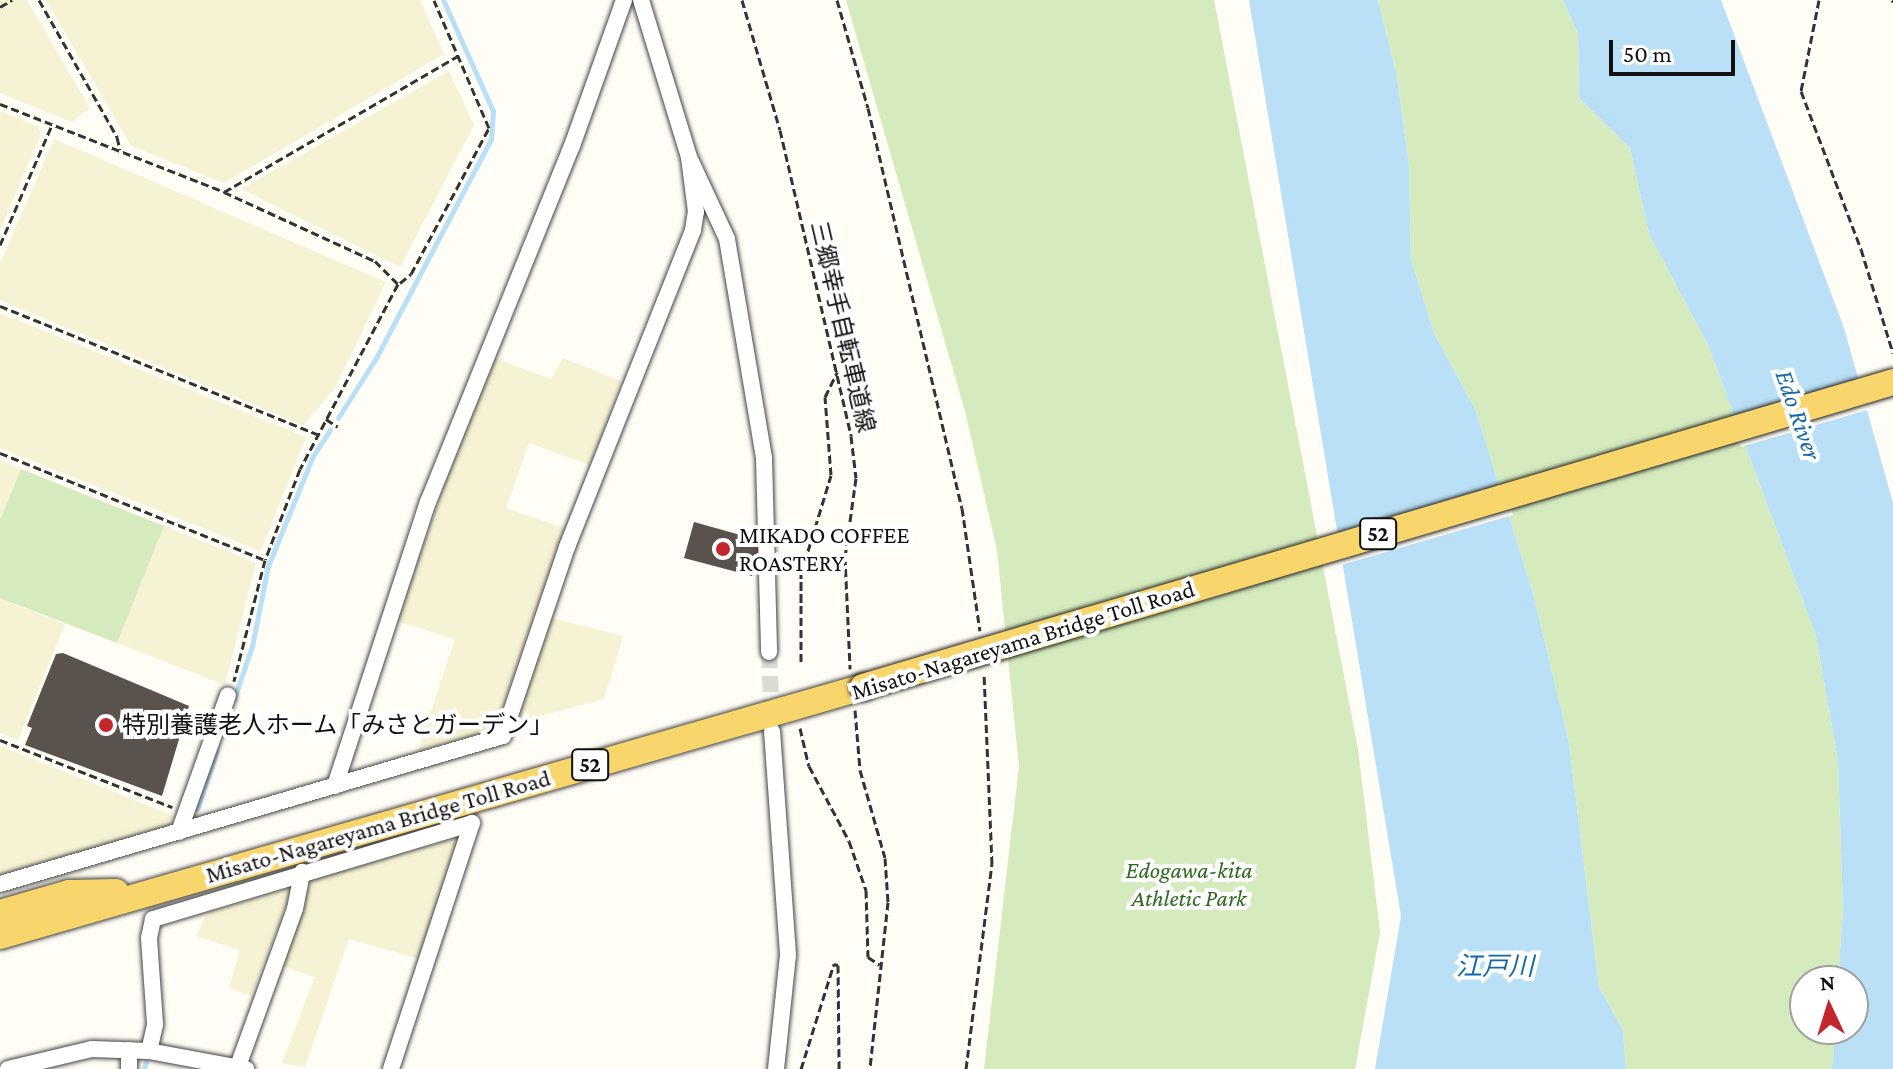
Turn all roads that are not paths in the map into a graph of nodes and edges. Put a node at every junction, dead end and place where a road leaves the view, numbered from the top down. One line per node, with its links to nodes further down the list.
1 (624, 0): 8 (street)
2 (641, 0): 3 (street)
3 (689, 157): 5 (street); 8 (street)
4 (1893, 382): 7 (main road, Misato-Nagareyama Bridge Toll Road / 52, bridge)
5 (769, 652)
6 (228, 695): 9 (street)
7 (760, 726): 12 (main road, Misato-Nagareyama Bridge Toll Road / 52); 21 (street)
8 (335, 786): 9 (street)
9 (179, 832): 11 (street)
10 (302, 872): 16 (street); 17 (street); 20 (street)
11 (0, 884)
12 (151, 891): 13 (main road, Misato-Nagareyama Bridge Toll Road / 52); 14 (main road, Misato-Nagareyama Bridge Toll Road / 52)
13 (0, 913)
14 (0, 936)
15 (129, 1050): 16 (street); 18 (street); 19 (street)
16 (149, 1051): 17 (street)
17 (240, 1068)
18 (8, 1069)
19 (129, 1069)
20 (391, 1069)
21 (776, 1069)

